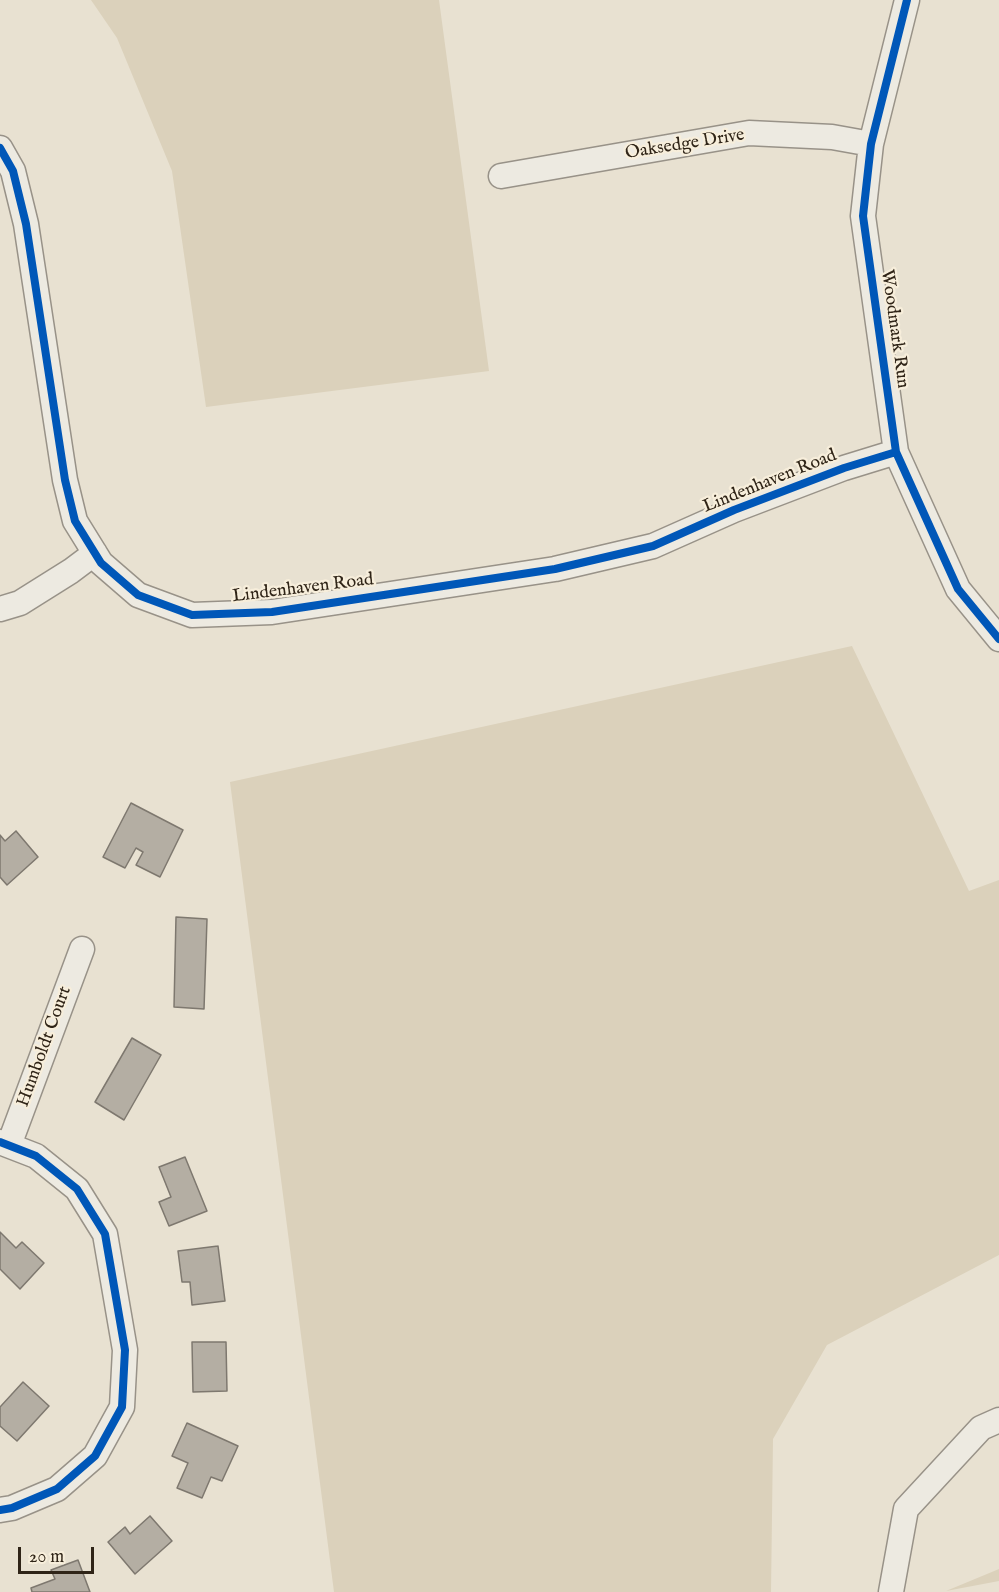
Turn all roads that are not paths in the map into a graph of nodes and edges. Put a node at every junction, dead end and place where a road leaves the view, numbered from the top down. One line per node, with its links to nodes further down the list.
1 (907, 0): 2 (street, Woodmark Run)
2 (871, 144): 4 (street, Oaksedge Drive); 5 (street, Woodmark Run)
3 (0, 148): 6 (street, Lindenhaven Road)
4 (501, 176)
5 (896, 452): 6 (street, Lindenhaven Road); 8 (street, Woodmark Run)
6 (94, 553): 7 (street)
7 (0, 609)
8 (999, 639)
9 (82, 950): 10 (street, Humboldt Court)
10 (5, 1143): 12 (street)
11 (999, 1420): 13 (street)
12 (0, 1510)
13 (891, 1592)

